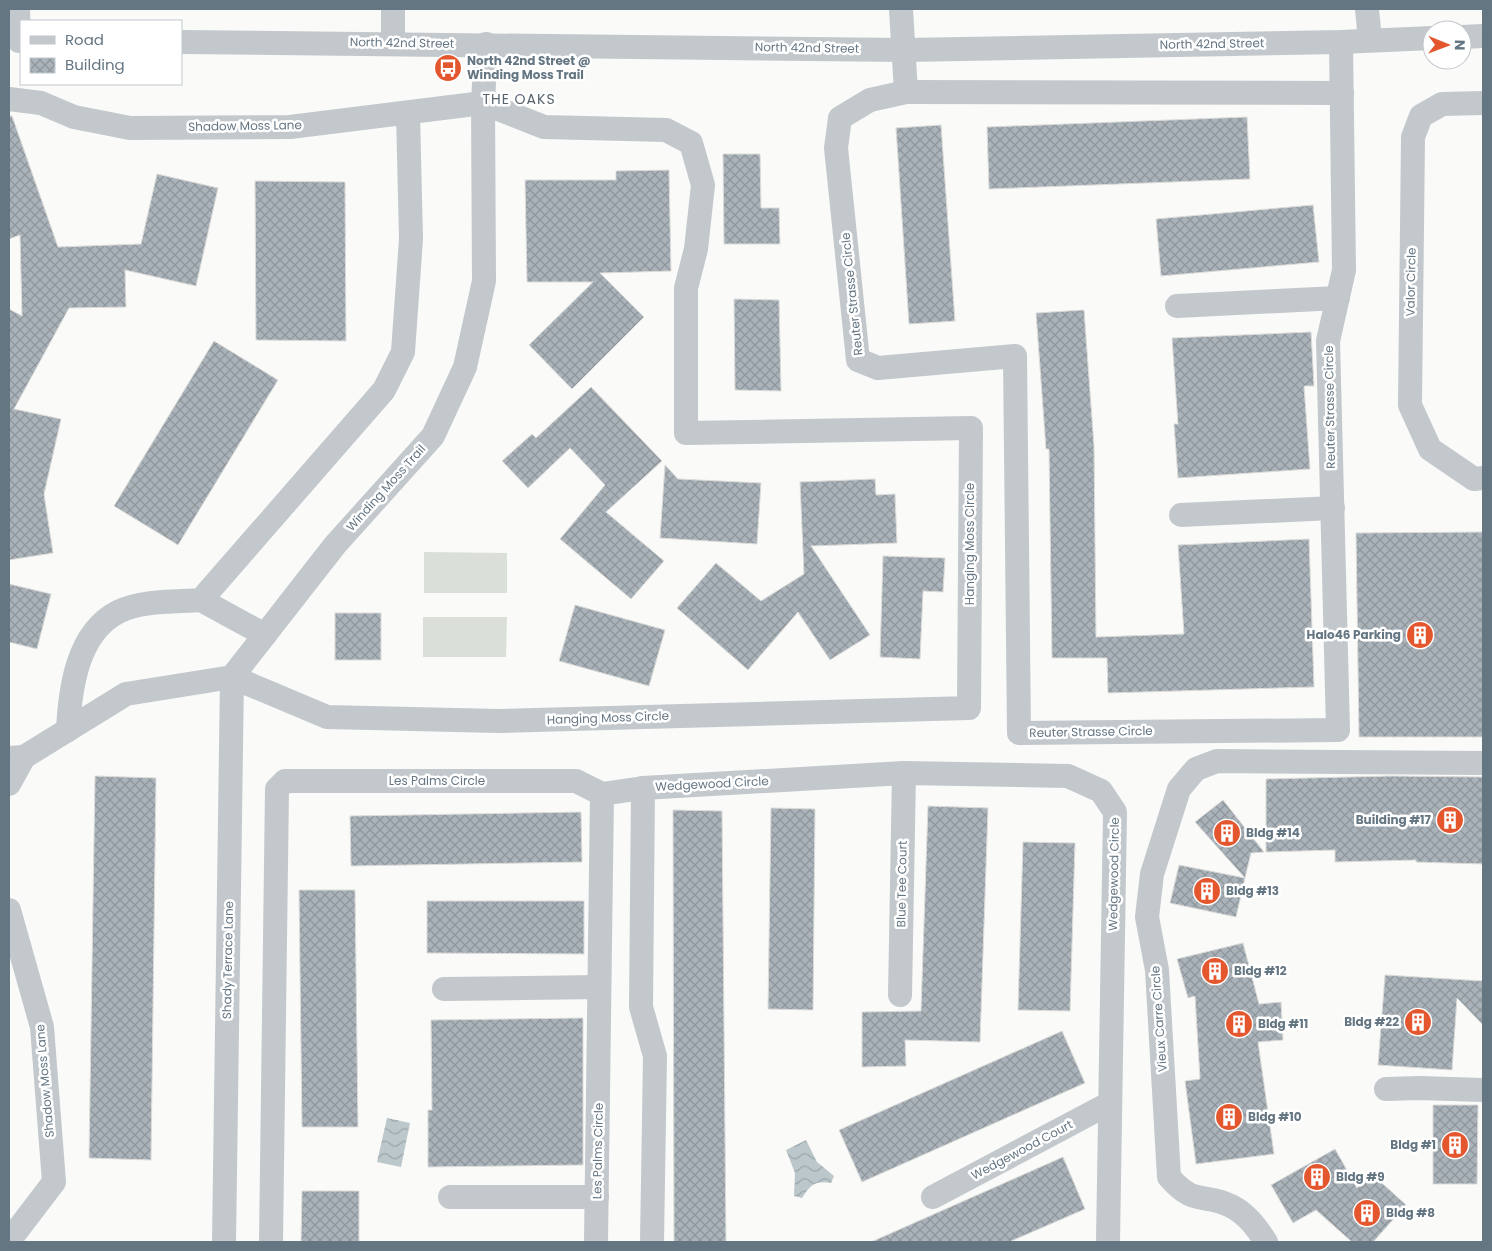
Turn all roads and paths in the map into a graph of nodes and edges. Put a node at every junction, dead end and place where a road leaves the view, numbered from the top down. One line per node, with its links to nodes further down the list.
1 (18, 9): 7 (street)
2 (393, 9): 9 (street)
3 (901, 9): 12 (street)
4 (1367, 9): 6 (street)
5 (1422, 38): 6 (street, North 42nd Street)
6 (1370, 40): 10 (street, North 42nd Street)
7 (16, 41)
8 (182, 42): 9 (street, North 42nd Street)
9 (393, 42): 11 (street, North 42nd Street)
10 (1341, 42): 12 (street, North 42nd Street); 14 (street, Reuter Strasse Circle)
11 (486, 44): 12 (street, North 42nd Street); 16 (street, Winding Moss Trail)
12 (905, 50): 13 (street)
13 (906, 92): 14 (street); 22 (street, Reuter Strasse Circle)
14 (1342, 93): 19 (street, Reuter Strasse Circle)
15 (9, 99): 18 (street, Shadow Moss Lane)
16 (484, 104): 18 (street, Shadow Moss Lane); 25 (street, Winding Moss Trail); 26 (street, Hanging Moss Circle)
17 (1483, 104): 21 (street, Valor Circle)
18 (408, 113): 24 (street)
19 (1338, 298): 20 (street); 22 (street, Reuter Strasse Circle)
20 (1178, 306)
21 (1483, 478)
22 (1333, 508): 23 (street)
23 (1181, 515)
24 (201, 600): 25 (street); 27 (street)
25 (265, 635): 26 (street, Winding Moss Trail)
26 (232, 677): 27 (street); 45 (street, Shady Terrace Lane)
27 (68, 730): 28 (street)
28 (14, 754): 31 (street)
29 (1483, 763): 50 (street, Vieux Carre Circle)
30 (904, 772): 32 (street, Wedgewood Circle); 37 (street, Blue Tee Court); 40 (street, Wedgewood Circle)
31 (9, 784)
32 (643, 788): 33 (street, Wedgewood Circle); 48 (street, Wedgewood Circle)
33 (602, 794): 35 (street, Les Palms Circle); 46 (street, Les Palms Circle)
34 (9, 910): 44 (street, Shadow Moss Lane)
35 (600, 987): 36 (street); 42 (street, Les Palms Circle)
36 (444, 989)
37 (900, 995)
38 (1386, 1089): 39 (street)
39 (1483, 1090)
40 (1110, 1102): 43 (street, Wedgewood Court); 49 (street, Wedgewood Circle)
41 (450, 1197): 42 (street)
42 (597, 1197): 47 (street, Les Palms Circle)
43 (933, 1197)
44 (9, 1241)
45 (224, 1242)
46 (271, 1242)
47 (596, 1242)
48 (652, 1242)
49 (1108, 1242)
50 (1266, 1242)

